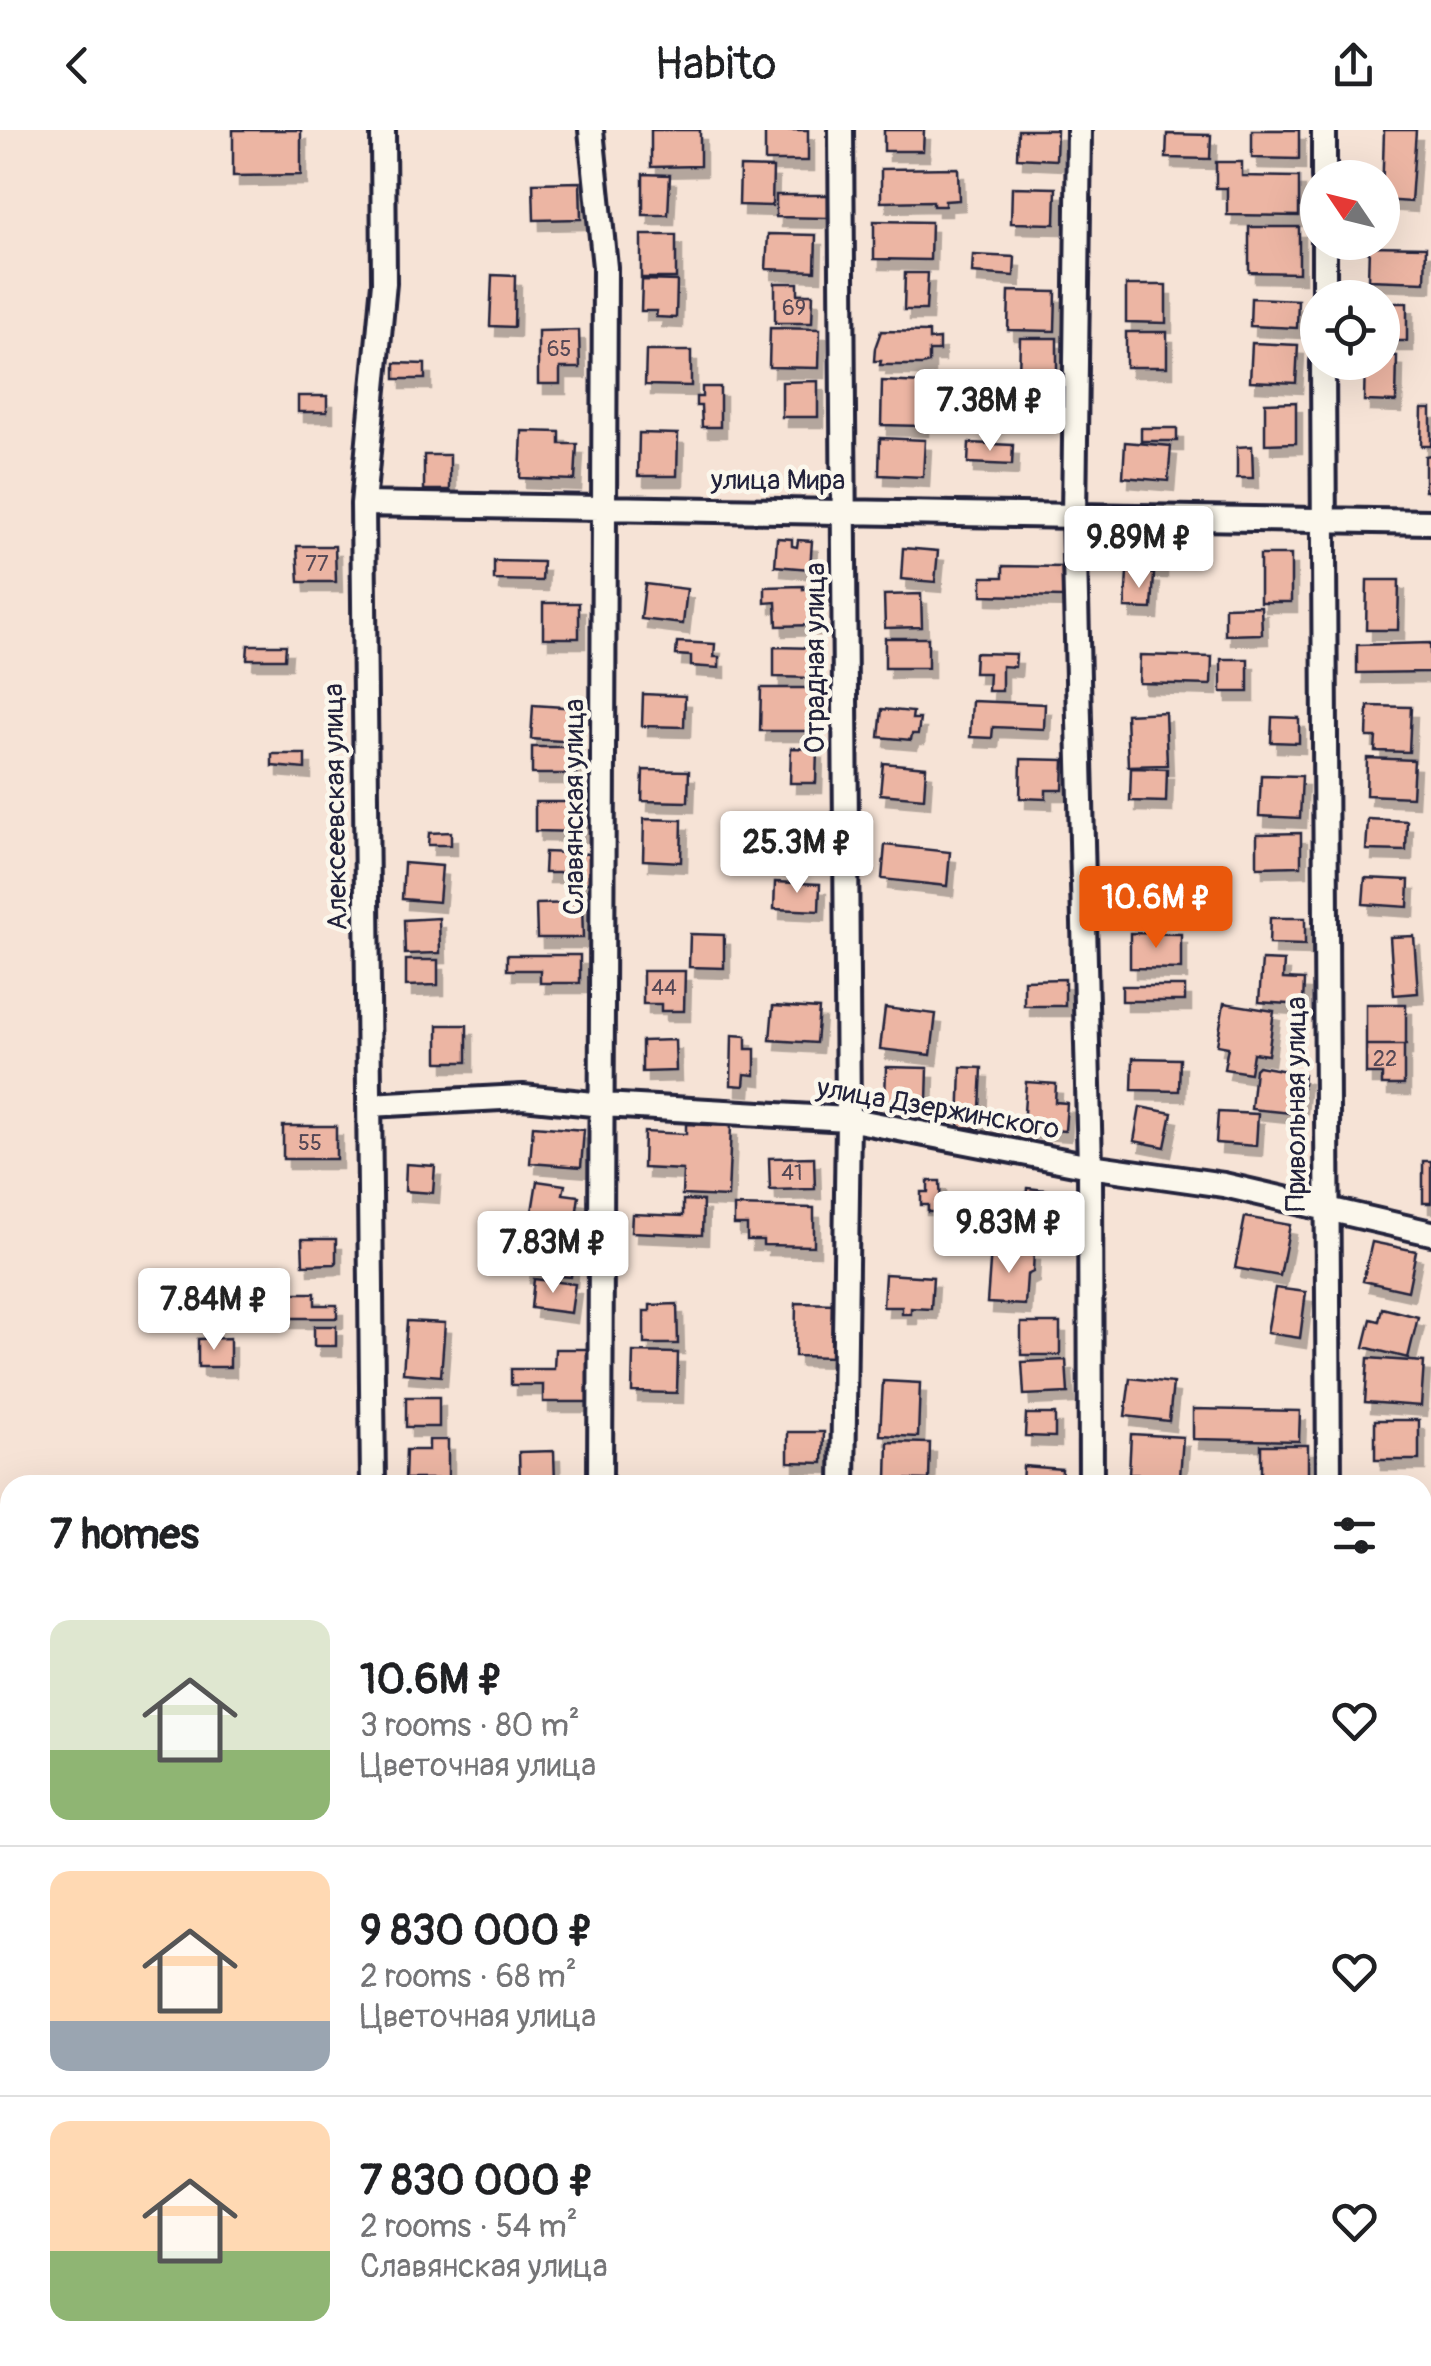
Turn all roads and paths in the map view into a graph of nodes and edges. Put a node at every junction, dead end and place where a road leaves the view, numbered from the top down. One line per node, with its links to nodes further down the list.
1 (383, 130): 8 (street, Алексеевская улица)
2 (591, 130): 9 (street, Славянская улица)
3 (842, 130): 10 (street, Отрадная улица)
4 (1079, 130): 11 (street)
5 (1324, 130): 6 (street)
6 (1324, 160)
7 (1324, 380): 12 (street, Привольная улица)
8 (364, 504): 9 (street, улица Мира); 14 (street, Алексеевская улица)
9 (606, 509): 10 (street, улица Мира); 15 (street, Славянская улица)
10 (844, 510): 11 (street, улица Мира); 16 (street, Отрадная улица)
11 (1074, 517): 12 (street, улица Мира); 17 (street)
12 (1323, 520): 13 (street, улица Мира); 18 (street, Привольная улица)
13 (1431, 522)
14 (369, 1105): 15 (street, улица Дзержинского); 20 (street, Алексеевская улица)
15 (602, 1105): 16 (street, улица Дзержинского); 21 (street, Славянская улица)
16 (848, 1119): 17 (street, улица Дзержинского); 22 (street, Отрадная улица)
17 (1090, 1166): 18 (street, улица Дзержинского); 23 (street)
18 (1326, 1209): 19 (street, улица Дзержинского); 24 (street, Привольная улица)
19 (1431, 1233)
20 (373, 1475)
21 (600, 1475)
22 (843, 1475)
23 (1091, 1475)
24 (1329, 1475)

